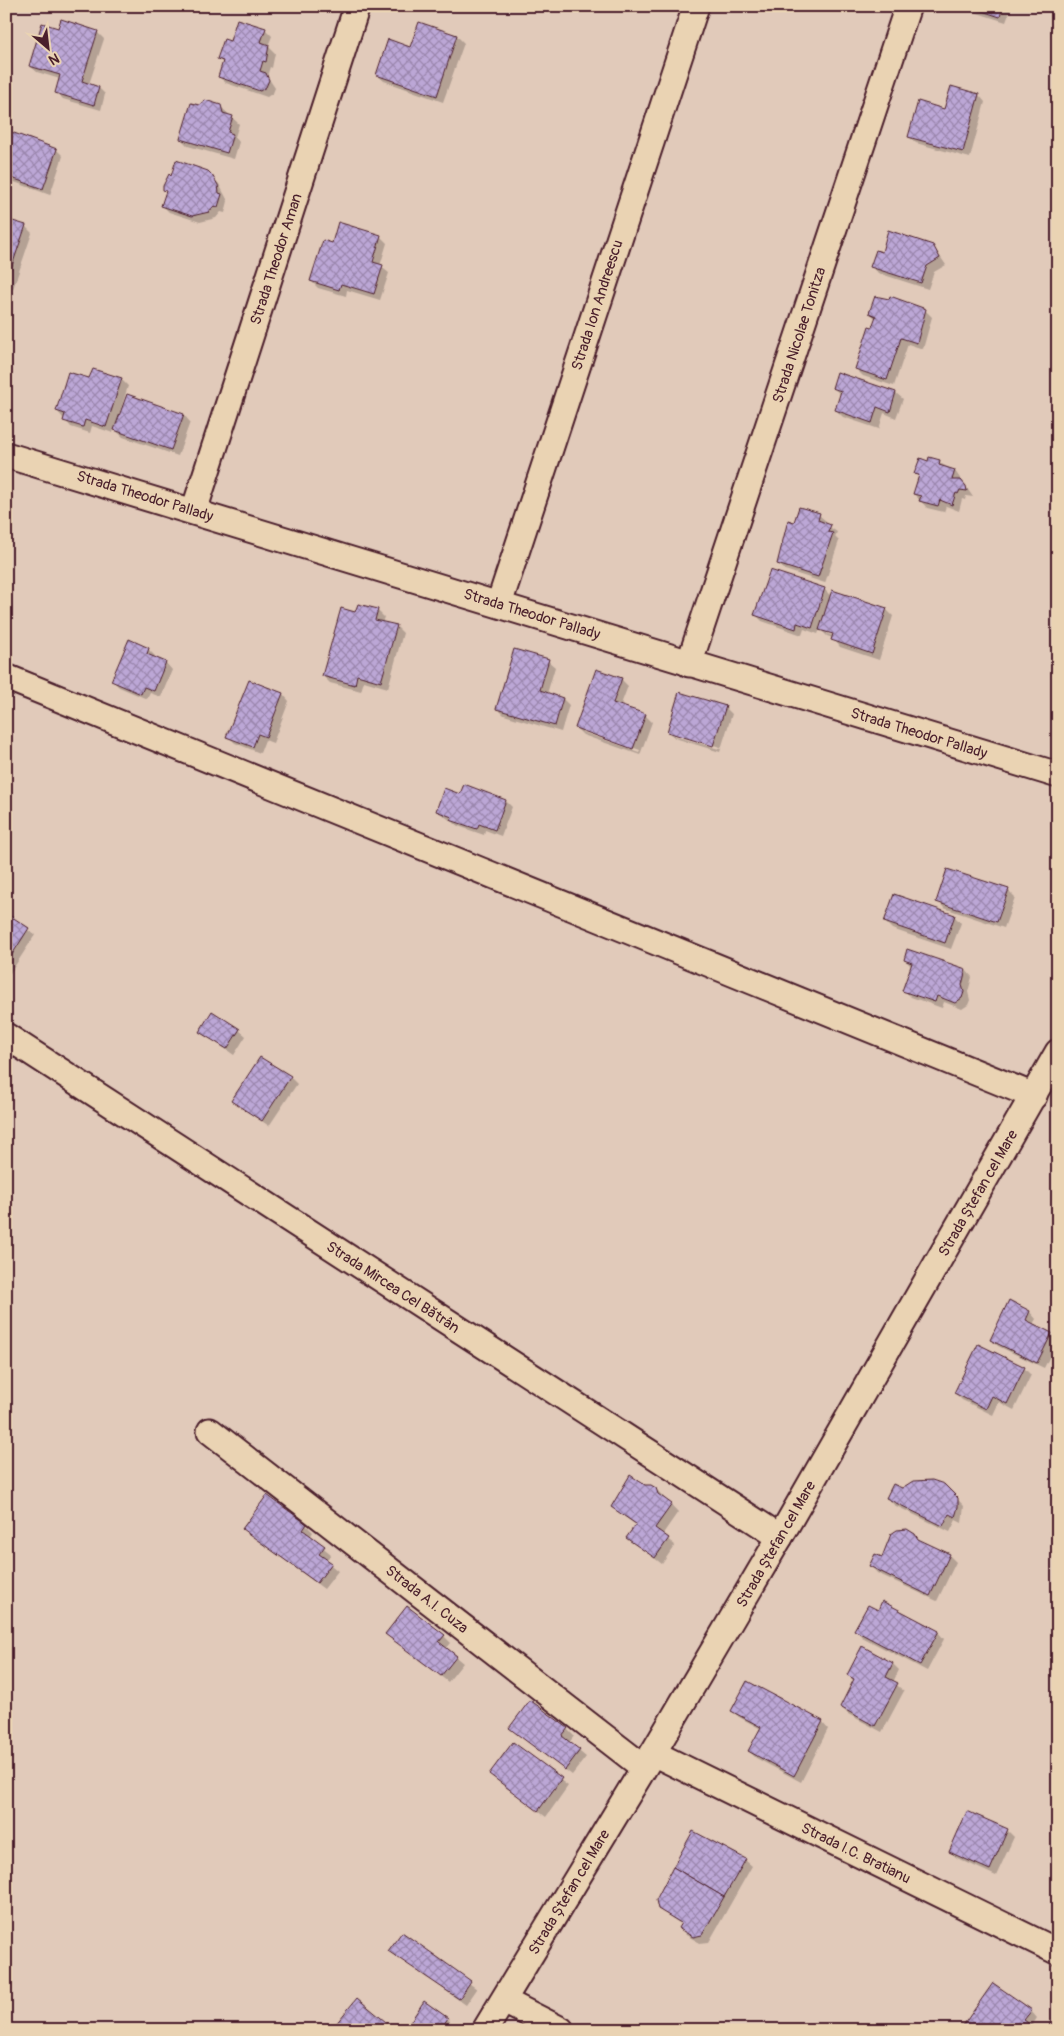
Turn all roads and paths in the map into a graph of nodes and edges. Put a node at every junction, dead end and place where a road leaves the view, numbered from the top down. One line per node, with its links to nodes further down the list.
1 (357, 6): 5 (street, Strada Theodor Aman)
2 (696, 6): 6 (street, Strada Ion Andreescu)
3 (908, 6): 7 (street, Strada Nicolae Tonitza)
4 (6, 455): 5 (street, Strada Theodor Pallady)
5 (194, 511): 6 (street, Strada Theodor Pallady)
6 (499, 604): 7 (street, Strada Theodor Pallady)
7 (689, 664): 9 (street, Strada Theodor Pallady)
8 (6, 677): 12 (street)
9 (1058, 775)
10 (6, 1036): 14 (street, Strada Mircea Cel Bătrân)
11 (1058, 1052): 12 (street, Strada Ștefan cel Mare)
12 (1034, 1096): 14 (street, Strada Ștefan cel Mare)
13 (210, 1431): 15 (street, Strada A.I. Cuza)
14 (780, 1537): 15 (street, Strada Ștefan cel Mare)
15 (648, 1760): 16 (street, Strada I.C. Bratianu); 17 (street, Strada Ștefan cel Mare)
16 (1058, 1952)
17 (504, 2001): 18 (street, Strada Ștefan cel Mare); 19 (street)
18 (484, 2030)
19 (561, 2030)

